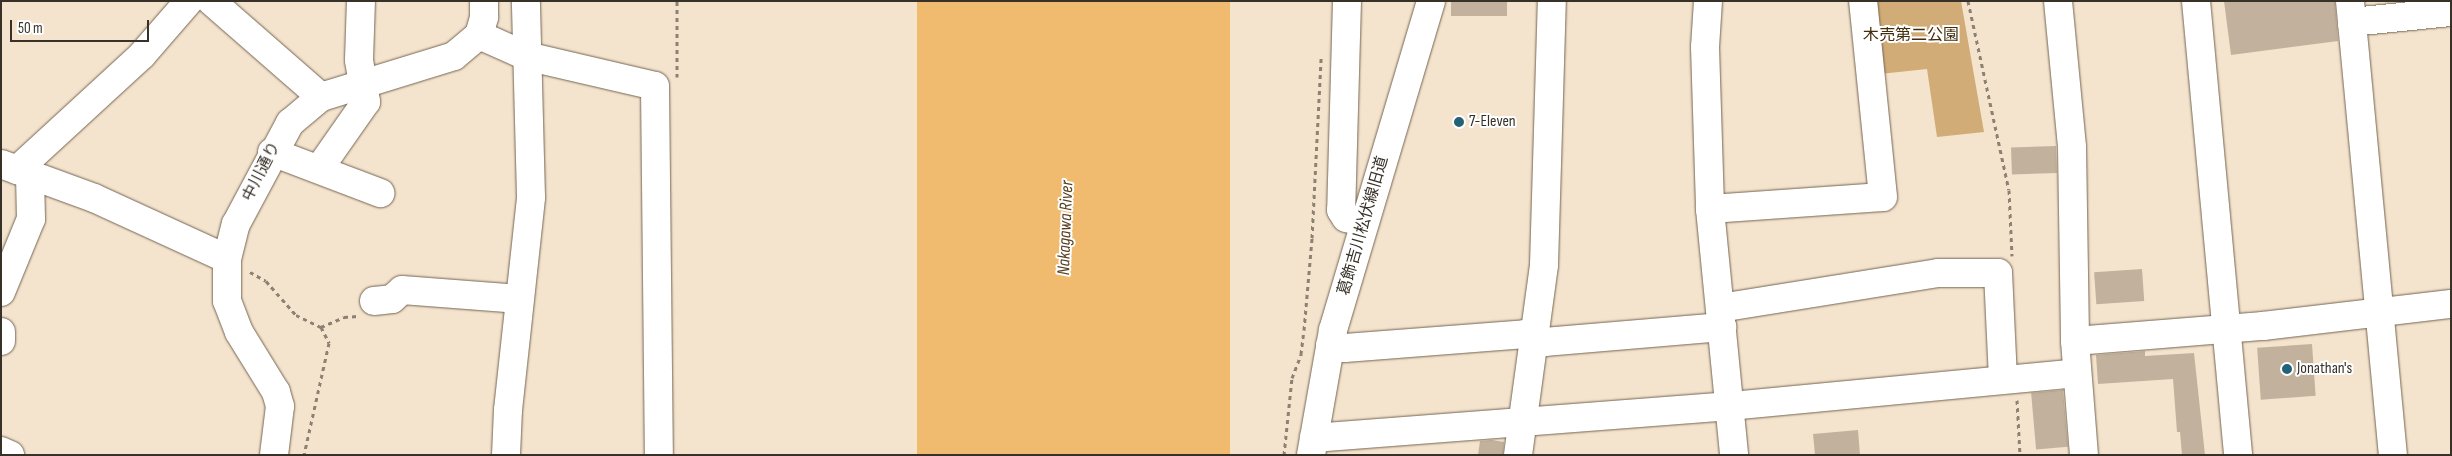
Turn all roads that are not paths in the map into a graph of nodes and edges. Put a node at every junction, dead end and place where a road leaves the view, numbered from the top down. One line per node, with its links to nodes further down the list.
1 (189, 1): 20 (street)
2 (211, 1): 18 (street)
3 (361, 1): 17 (street)
4 (484, 1): 15 (street)
5 (526, 1): 16 (street)
6 (1347, 1): 24 (street)
7 (1431, 1): 24 (street, 葛飾吉川松伏線旧道)
8 (1552, 1): 34 (street)
9 (1708, 1): 23 (street)
10 (1863, 1): 23 (street)
11 (2058, 1): 36 (street)
12 (2196, 1): 32 (street)
13 (2351, 12): 14 (street); 30 (street)
14 (2451, 12)
15 (479, 36): 16 (street); 17 (street, 中川通り)
16 (526, 56): 27 (street); 47 (street)
17 (364, 83): 18 (street, 中川通り); 21 (street)
18 (321, 97): 19 (street, 中川通り)
19 (272, 152): 21 (street); 25 (street, 中川通り)
20 (16, 169): 25 (street); 26 (street)
21 (319, 170): 22 (street)
22 (380, 193)
23 (1710, 209): 31 (street)
24 (1365, 222): 37 (street, 葛飾吉川松伏線旧道)
25 (227, 259): 45 (street, 中川通り)
26 (1, 292)
27 (520, 299): 28 (street); 46 (street)
28 (374, 301)
29 (2451, 304): 30 (street)
30 (2380, 314): 32 (street); 52 (street)
31 (1721, 318): 34 (street); 39 (street); 40 (street)
32 (2226, 329): 36 (street); 51 (street)
33 (1, 332): 35 (street)
34 (1535, 338): 37 (street); 41 (street)
35 (1, 341)
36 (2075, 341): 38 (street)
37 (1330, 345): 42 (street, 葛飾吉川松伏線旧道)
38 (2076, 373): 39 (street); 50 (street)
39 (2010, 378): 40 (street)
40 (1730, 406): 41 (street); 49 (street)
41 (1524, 422): 42 (street); 48 (street)
42 (1313, 446)
43 (1, 451): 44 (street)
44 (10, 455)
45 (274, 455)
46 (506, 455)
47 (659, 455)
48 (1518, 455)
49 (1734, 455)
50 (2084, 455)
51 (2238, 455)
52 (2393, 455)

